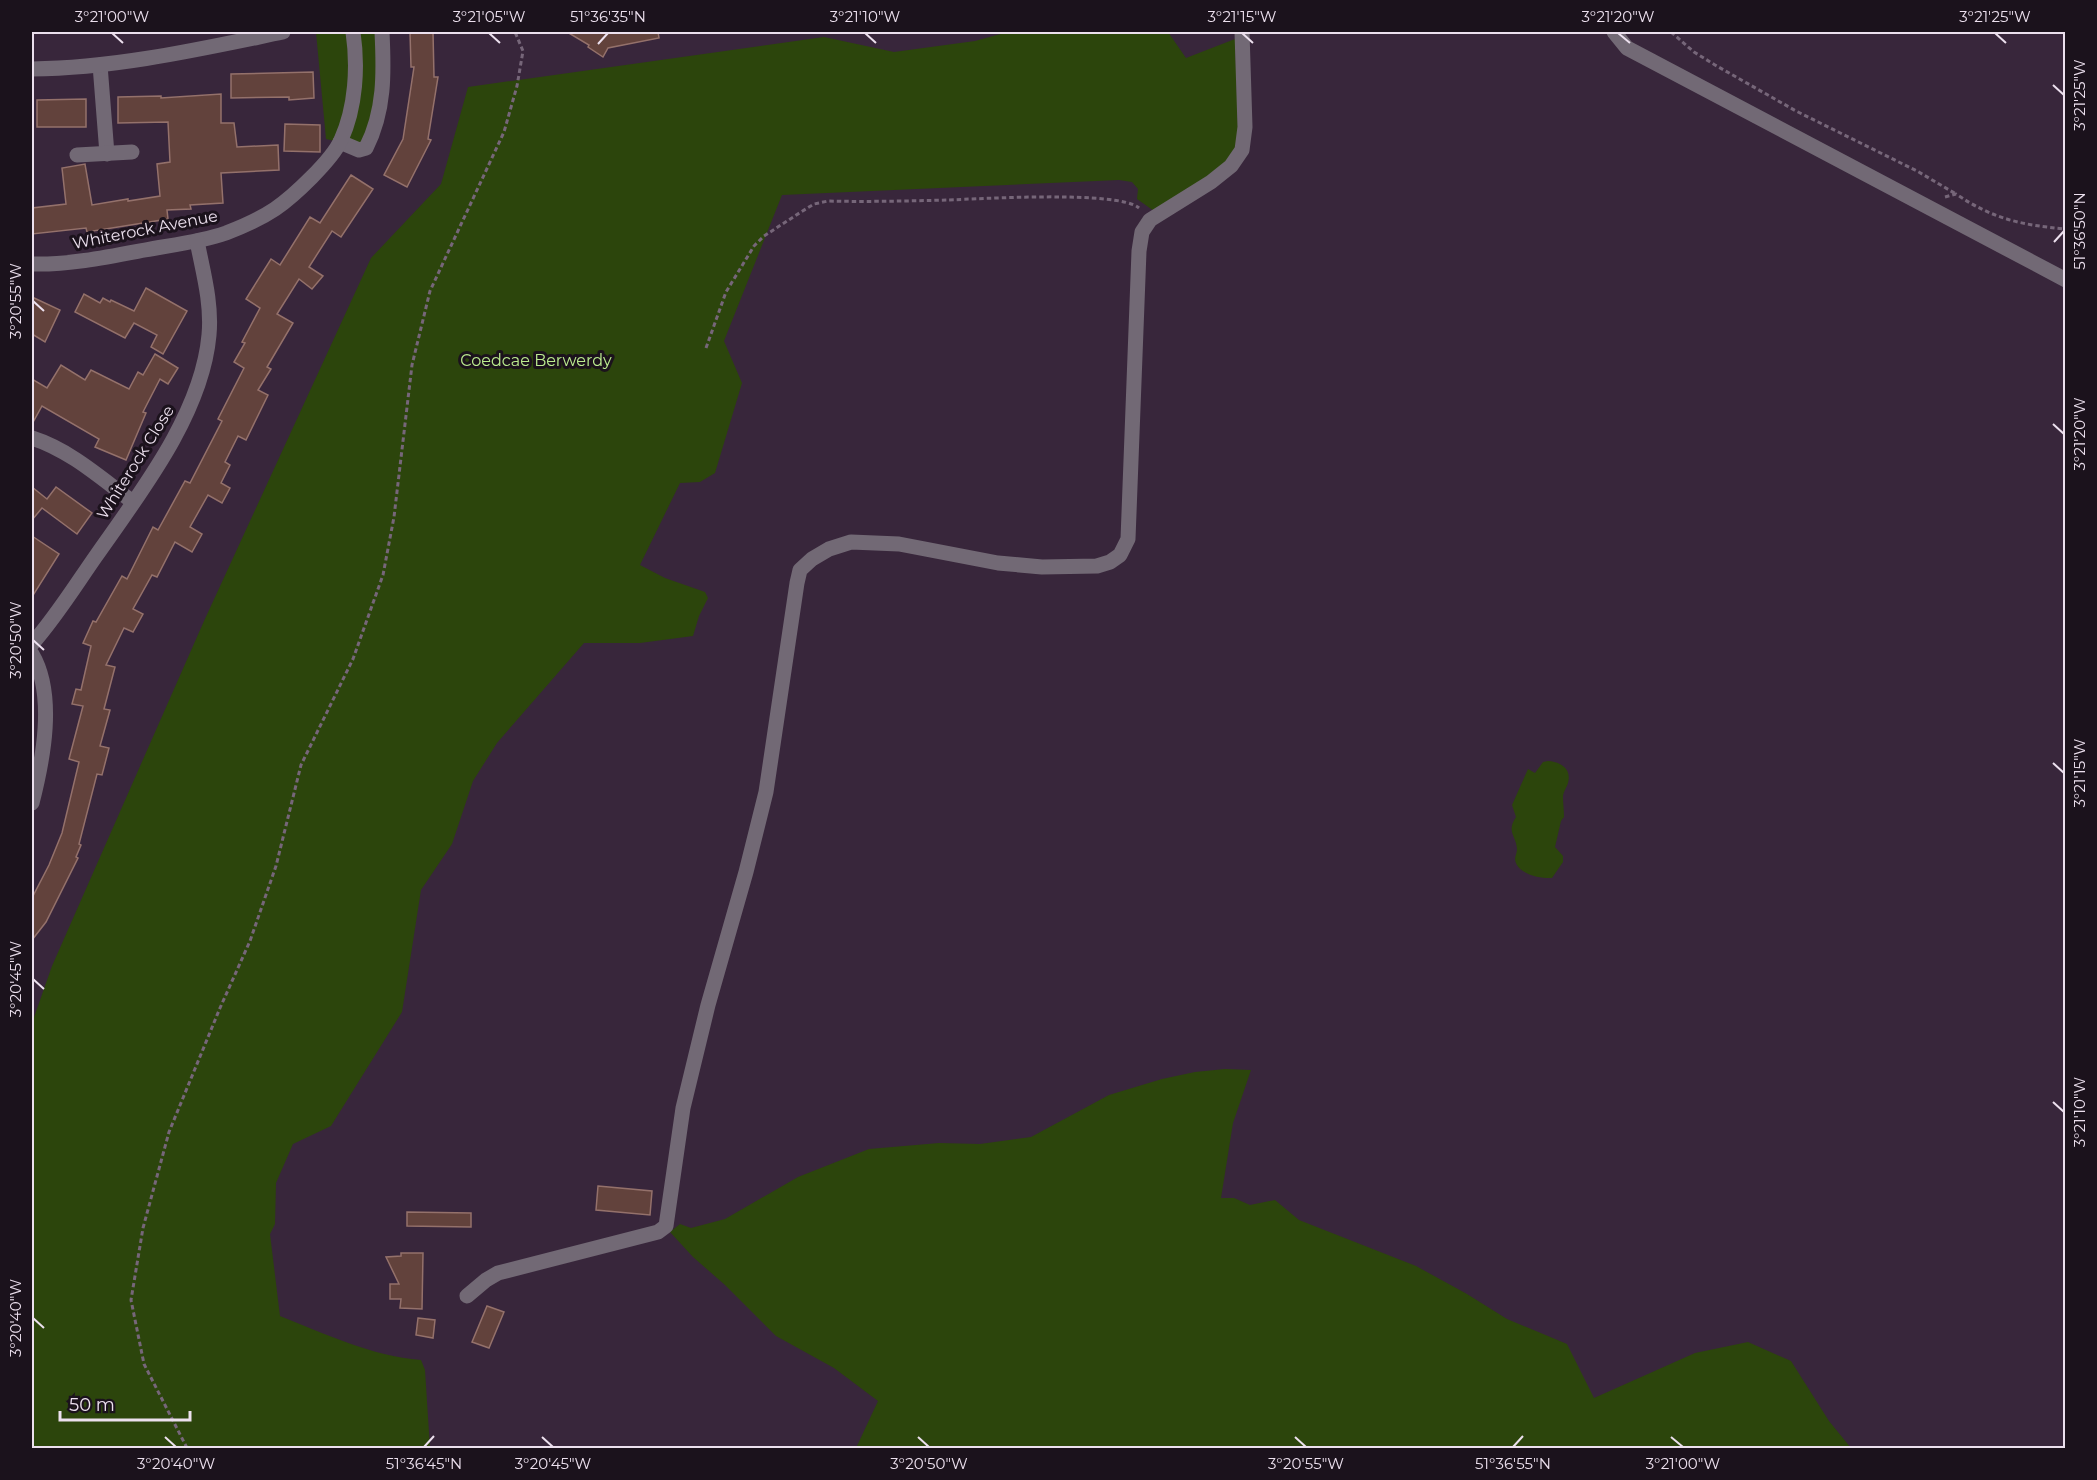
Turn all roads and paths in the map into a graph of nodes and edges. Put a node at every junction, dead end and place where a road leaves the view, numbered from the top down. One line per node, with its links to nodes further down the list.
1 (283, 32): 8 (street)
2 (353, 32): 11 (street, Whiterock Avenue)
3 (382, 32): 11 (street)
4 (515, 32): 29 (path)
5 (1242, 32): 17 (street)
6 (1614, 32): 16 (street)
7 (1671, 32): 15 (path)
8 (252, 35): 9 (street)
9 (100, 65): 10 (street); 13 (street)
10 (32, 69)
11 (340, 142): 19 (street, Whiterock Avenue)
12 (132, 152): 13 (street)
13 (106, 154): 14 (street)
14 (76, 155)
15 (1956, 194): 16 (path); 18 (path)
16 (1920, 204): 21 (street)
17 (1150, 220): 22 (path); 28 (street)
18 (2066, 230)
19 (197, 241): 20 (street, Whiterock Avenue); 24 (street, Whiterock Close)
20 (32, 264)
21 (2066, 280)
22 (706, 348)
23 (32, 438): 24 (street)
24 (133, 502): 25 (street, Whiterock Close)
25 (32, 644)
26 (32, 654): 27 (street)
27 (32, 803)
28 (467, 1296)
29 (187, 1449)

